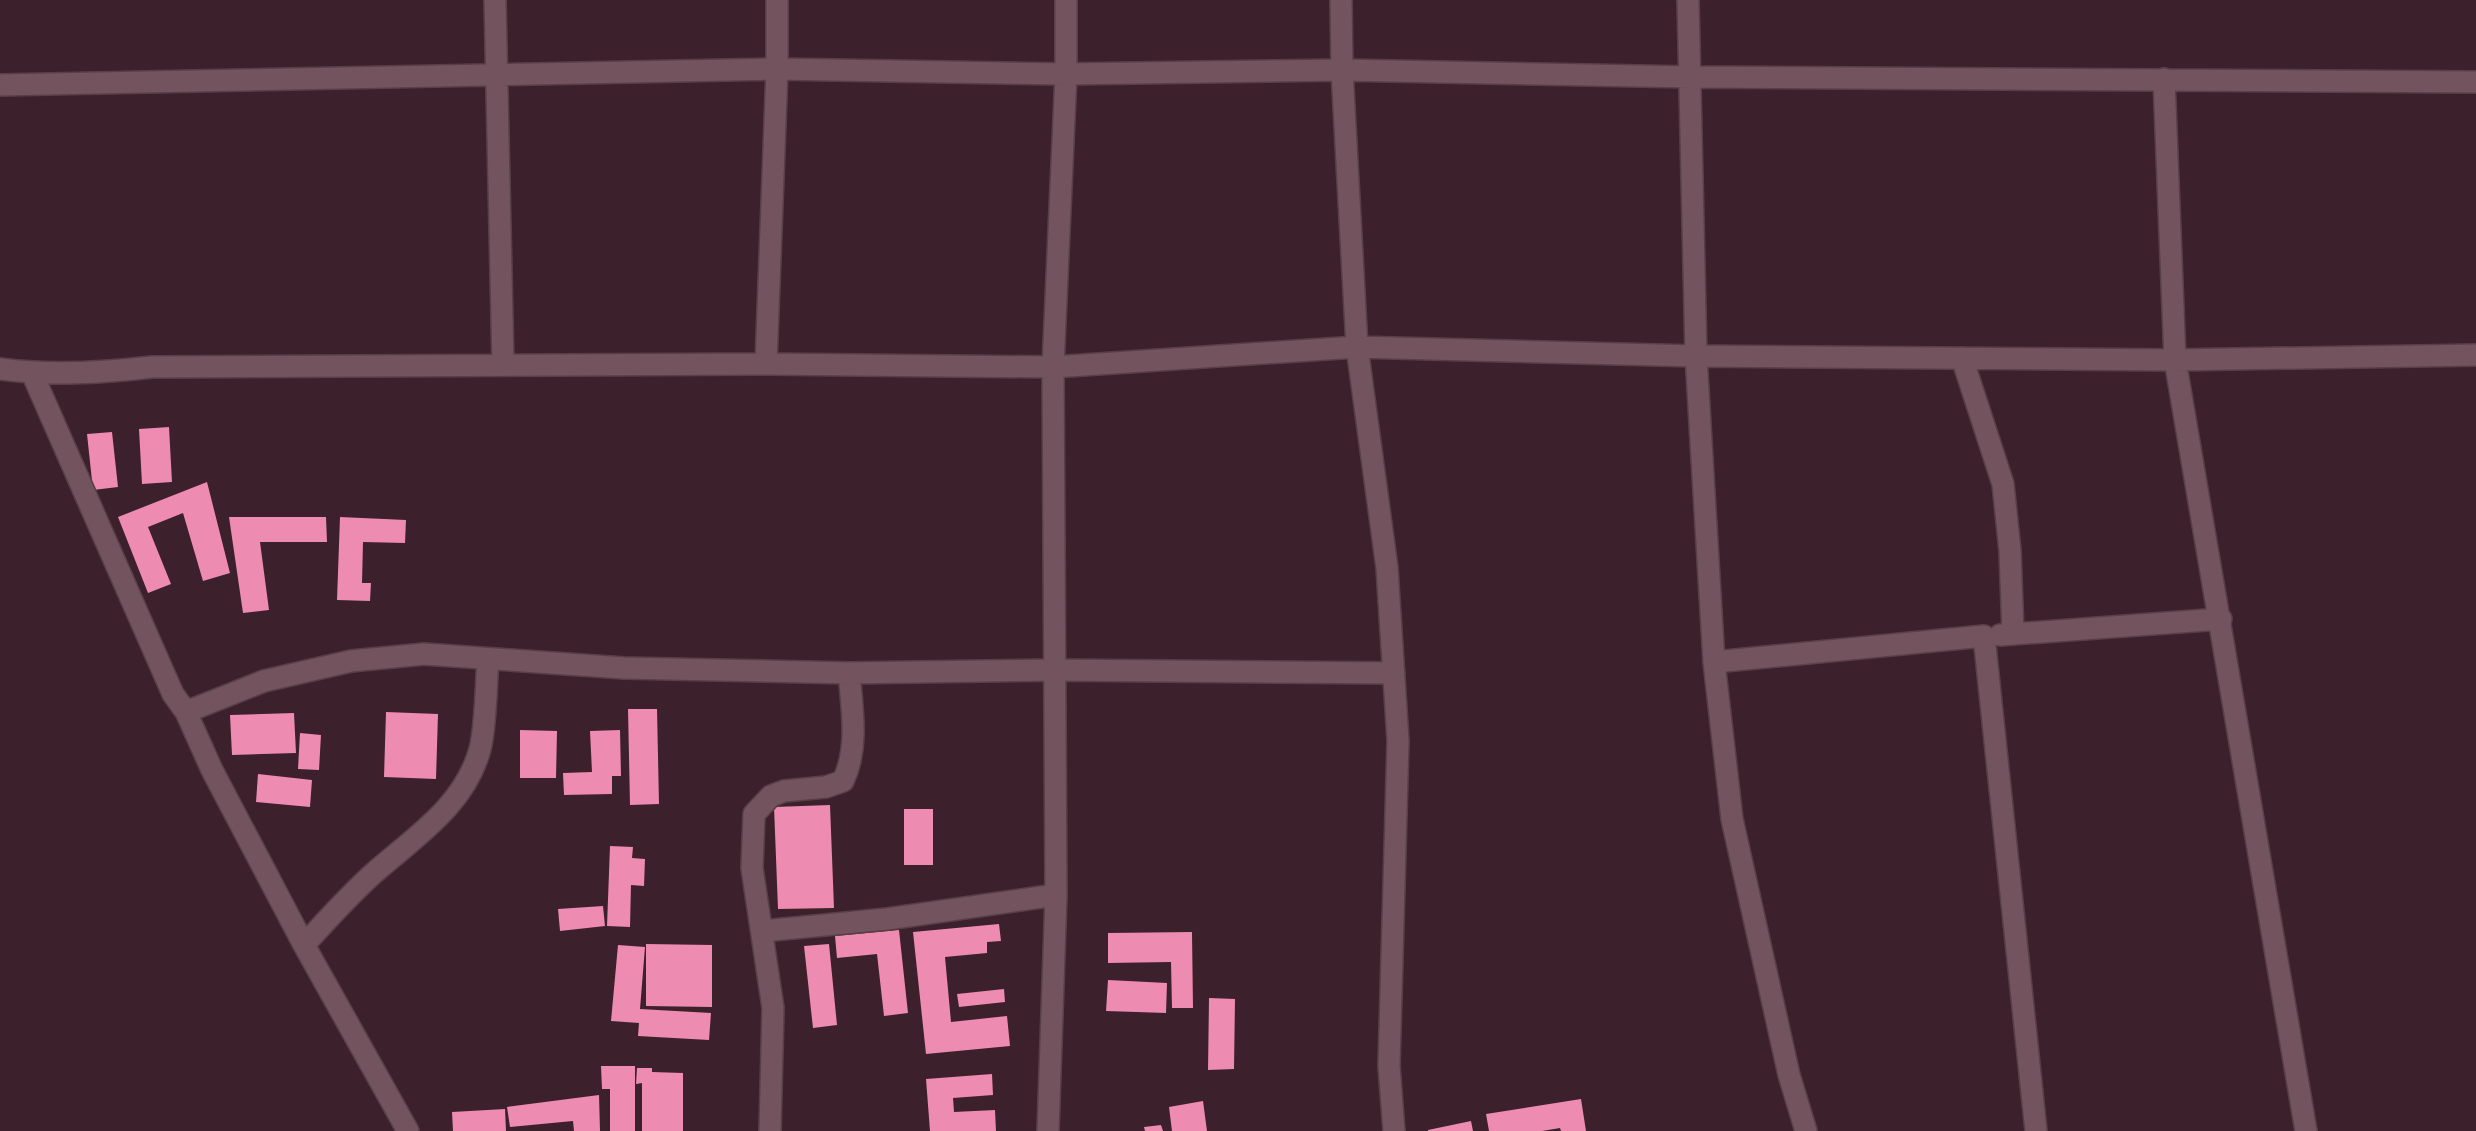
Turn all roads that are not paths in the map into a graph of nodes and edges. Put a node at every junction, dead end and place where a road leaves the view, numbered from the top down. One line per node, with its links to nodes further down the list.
1 (495, 0): 8 (street)
2 (777, 0): 6 (street)
3 (1066, 0): 9 (street)
4 (1341, 0): 7 (street)
5 (1688, 0): 10 (street)
6 (777, 69): 8 (street); 9 (street); 19 (street)
7 (1342, 71): 9 (street); 10 (street); 14 (street)
8 (498, 74): 13 (street); 20 (street)
9 (1066, 74): 21 (street)
10 (1690, 77): 11 (street); 16 (street)
11 (2164, 79): 12 (street); 18 (street)
12 (2476, 82)
13 (0, 85)
14 (1357, 347): 16 (street); 21 (street); 31 (street)
15 (2476, 355): 18 (street)
16 (1696, 356): 17 (street); 28 (street)
17 (1962, 358): 18 (street); 25 (street)
18 (2175, 359): 24 (street)
19 (766, 364): 20 (street); 21 (street)
20 (503, 365): 23 (street)
21 (1053, 368): 29 (street)
22 (0, 369): 23 (street)
23 (32, 373): 32 (street)
24 (2221, 619): 25 (street); 42 (street)
25 (2013, 634): 26 (street)
26 (1984, 636): 28 (street); 41 (street)
27 (488, 659): 30 (street); 32 (street); 35 (street)
28 (1714, 662): 40 (street)
29 (1055, 670): 30 (street); 31 (street); 33 (street)
30 (849, 673): 34 (street)
31 (1394, 673): 39 (street)
32 (186, 712): 35 (street)
33 (1056, 895): 34 (street); 38 (street)
34 (762, 931): 37 (street)
35 (304, 945): 36 (street)
36 (408, 1131)
37 (770, 1131)
38 (1048, 1131)
39 (1394, 1131)
40 (1806, 1131)
41 (2036, 1131)
42 (2306, 1131)

